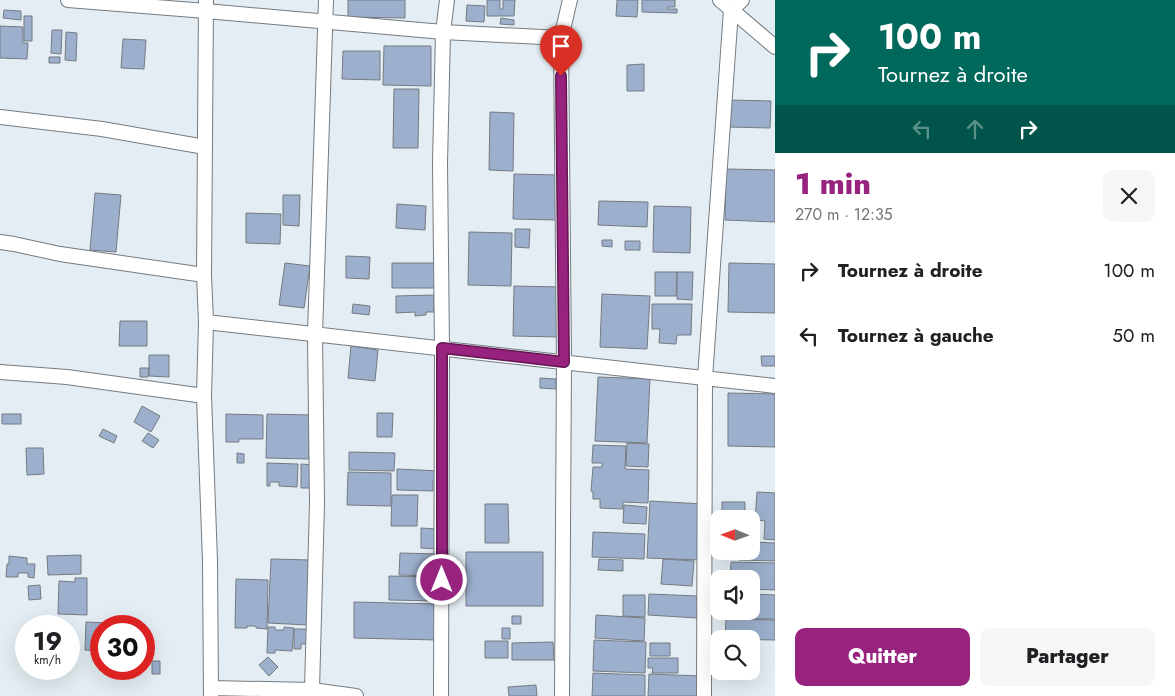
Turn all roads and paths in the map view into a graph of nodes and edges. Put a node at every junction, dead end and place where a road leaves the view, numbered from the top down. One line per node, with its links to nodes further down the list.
1 (68, 0): 7 (street)
2 (326, 0): 9 (street)
3 (447, 0): 10 (street)
4 (570, 0): 11 (street)
5 (720, 0): 8 (street)
6 (742, 0): 8 (street)
7 (206, 5): 9 (street); 14 (street)
8 (731, 10): 12 (street); 22 (street)
9 (325, 22): 10 (street); 18 (street)
10 (443, 32): 11 (street); 19 (street)
11 (561, 38): 20 (street)
12 (775, 47)
13 (0, 117): 14 (street)
14 (205, 147): 16 (street)
15 (0, 242): 16 (street)
16 (204, 275): 17 (street)
17 (206, 322): 18 (street); 24 (street)
18 (315, 334): 19 (street); 25 (street)
19 (442, 348): 20 (street); 28 (street)
20 (564, 362): 22 (street); 29 (street)
21 (0, 372): 24 (street)
22 (705, 378): 23 (street); 30 (street)
23 (775, 386)
24 (204, 396): 26 (street)
25 (312, 690): 26 (street); 27 (street)
26 (211, 692)
27 (356, 696)
28 (441, 696)
29 (562, 696)
30 (704, 696)

